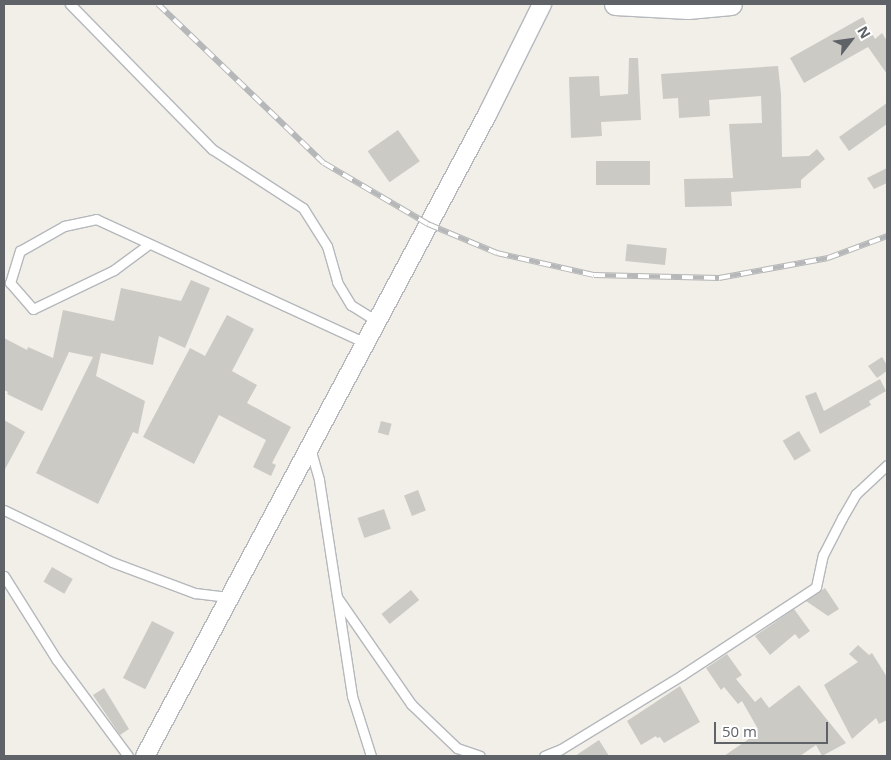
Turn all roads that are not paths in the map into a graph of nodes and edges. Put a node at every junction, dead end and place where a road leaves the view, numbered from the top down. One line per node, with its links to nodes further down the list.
1 (70, 4): 6 (lane)
2 (542, 4): 6 (street)
3 (615, 4): 4 (street)
4 (732, 4)
5 (149, 244): 5 (lane); 7 (lane)
6 (377, 321): 7 (street)
7 (365, 343): 8 (street)
8 (310, 446): 12 (lane); 13 (street)
9 (887, 465): 18 (lane)
10 (4, 510): 13 (lane)
11 (4, 576): 14 (lane)
12 (335, 595): 16 (lane); 17 (lane)
13 (230, 597): 15 (street)
14 (128, 756)
15 (145, 756)
16 (371, 756)
17 (480, 756)
18 (544, 756)

